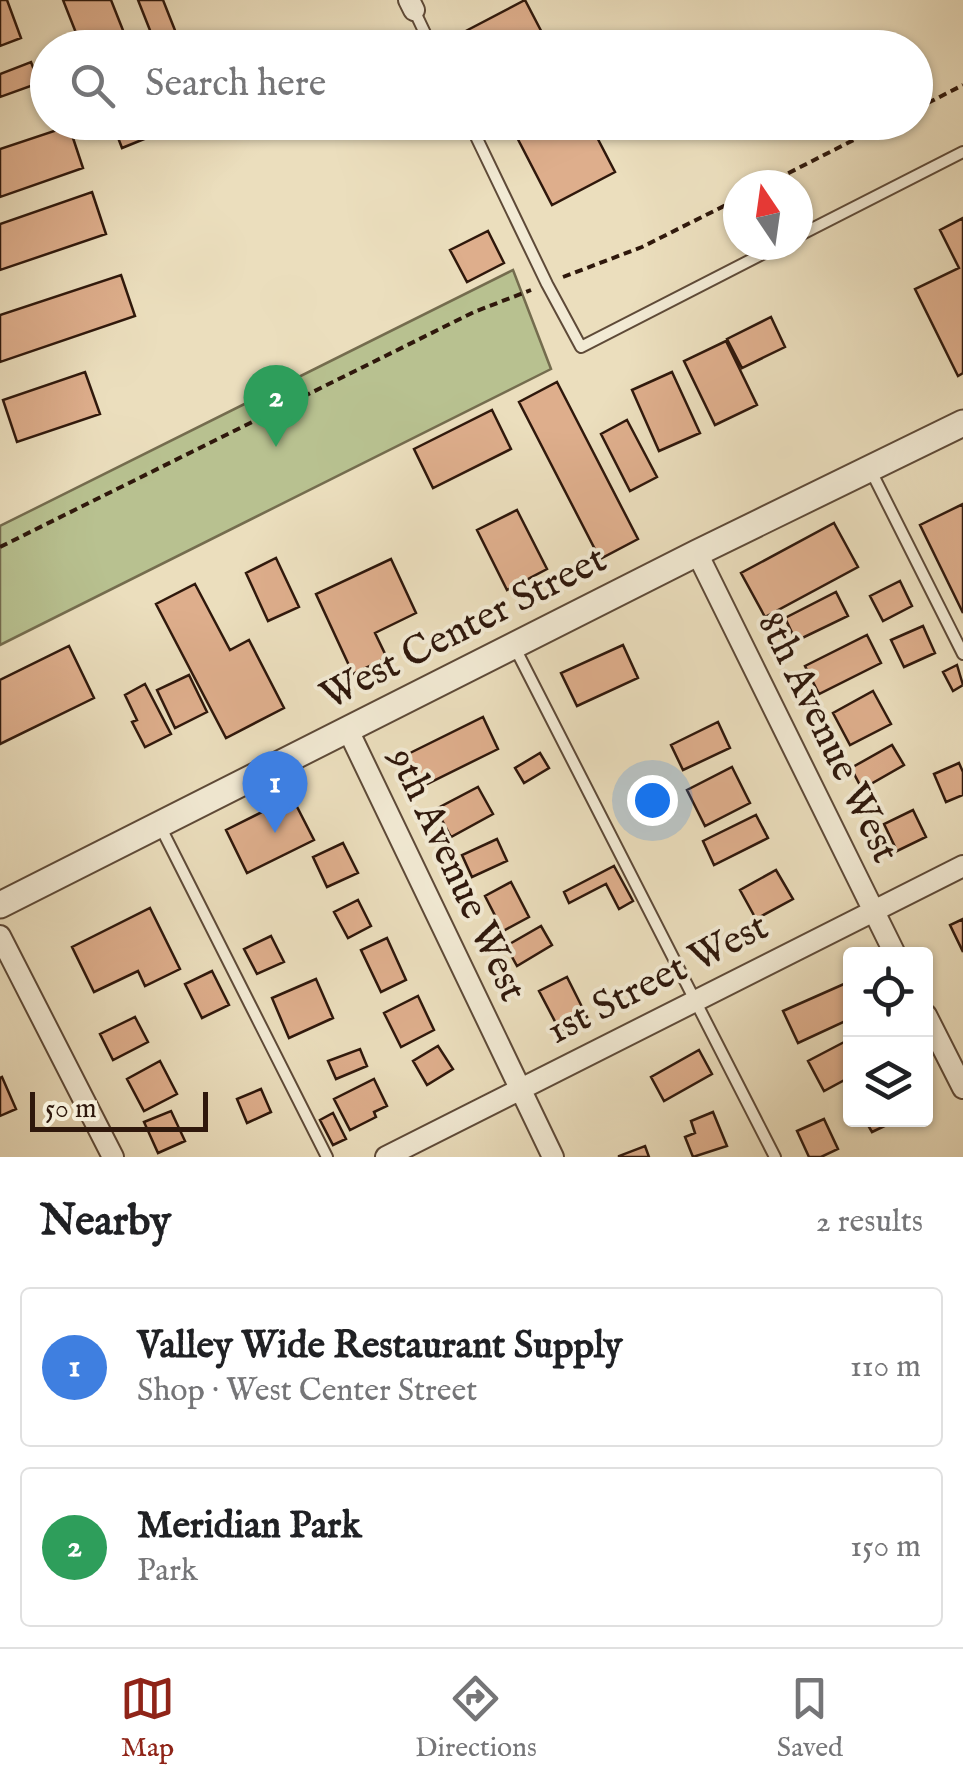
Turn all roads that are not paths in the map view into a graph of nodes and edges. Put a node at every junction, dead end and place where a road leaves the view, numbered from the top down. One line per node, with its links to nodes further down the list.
1 (412, 5): 2 (lane)
2 (424, 30)
3 (477, 140): 6 (lane)
4 (963, 152): 5 (lane)
5 (813, 228)
6 (750, 260)
7 (963, 423): 8 (street, West Center Street)
8 (870, 469): 9 (street, West Center Street); 11 (lane)
9 (696, 553): 10 (street, West Center Street); 16 (street, 8th Avenue West)
10 (514, 646): 12 (street, West Center Street); 19 (lane)
11 (963, 654)
12 (348, 730): 13 (street, West Center Street); 22 (street, 9th Avenue West)
13 (159, 825): 15 (street, West Center Street); 24 (lane)
14 (963, 866): 16 (street, 1st Street West)
15 (0, 906)
16 (873, 912): 18 (street, 8th Avenue West); 19 (street, 1st Street West)
17 (0, 936): 23 (street)
18 (891, 947)
19 (694, 1001): 22 (street, 1st Street West); 27 (lane)
20 (933, 1028): 21 (street)
21 (963, 1088)
22 (518, 1090): 25 (street, 1st Street West); 26 (street, 9th Avenue West)
23 (113, 1157)
24 (327, 1157)
25 (386, 1157)
26 (554, 1157)
27 (775, 1157)

